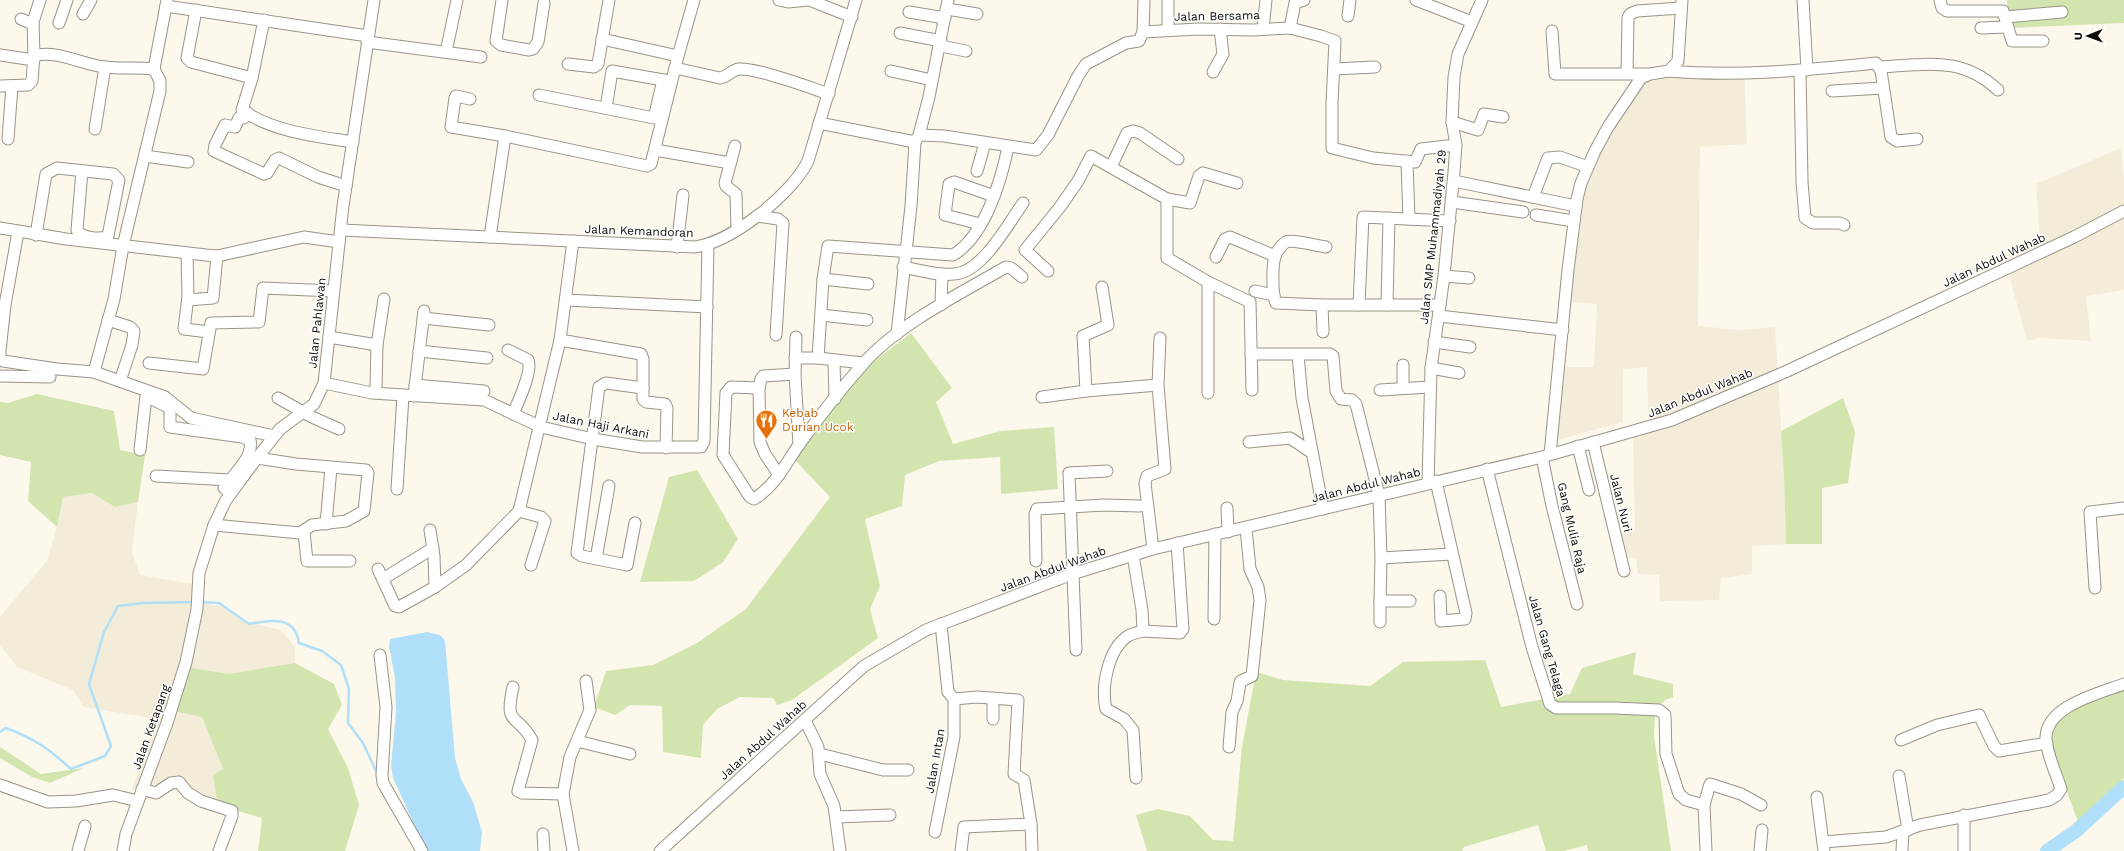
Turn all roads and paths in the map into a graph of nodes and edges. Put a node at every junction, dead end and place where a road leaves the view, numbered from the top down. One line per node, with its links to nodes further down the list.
1 (40, 0): 36 (street)
2 (67, 0): 37 (street)
3 (91, 0): 28 (street)
4 (374, 0): 46 (street, Jalan Pahlawan)
5 (457, 0): 51 (street)
6 (502, 0): 22 (street)
7 (610, 0): 47 (street)
8 (779, 0): 9 (street)
9 (809, 0): 31 (street)
10 (856, 0): 31 (street, Jalan Kemandoran)
11 (1144, 0): 44 (street)
12 (1168, 0): 42 (street)
13 (1266, 0): 41 (street)
14 (1304, 0): 38 (street)
15 (1350, 0): 30 (street)
16 (1416, 0): 34 (street)
17 (1482, 0): 34 (street, Jalan SMP Muhammadiyah 29)
18 (1804, 0): 64 (street)
19 (1940, 0): 35 (street)
20 (690, 1): 53 (street)
21 (166, 3): 25 (street); 61 (street)
22 (544, 3)
23 (1682, 4): 63 (street); 67 (street)
24 (947, 9): 26 (street); 29 (street); 49 (street)
25 (196, 10): 33 (street); 69 (street)
26 (909, 12)
27 (2062, 12): 35 (street)
28 (83, 14)
29 (977, 14)
30 (1348, 16)
31 (852, 17): 77 (street, Jalan Kemandoran)
32 (22, 19): 36 (street)
33 (264, 20): 46 (street); 69 (street)
34 (1472, 22): 83 (street, Jalan SMP Muhammadiyah 29)
35 (2006, 22): 39 (street); 48 (street)
36 (33, 24): 55 (street)
37 (59, 24)
38 (1290, 28): 41 (street, Jalan Bersama); 62 (street, Jalan Bersama)
39 (1981, 28)
40 (1220, 29): 41 (street, Jalan Bersama); 42 (street, Jalan Bersama); 66 (street)
41 (1263, 29)
42 (1168, 30): 44 (street, Jalan Bersama)
43 (1552, 31): 67 (street)
44 (1143, 32): 94 (street)
45 (900, 33): 49 (street)
46 (367, 39): 51 (street); 90 (street, Jalan Pahlawan)
47 (602, 39): 53 (street); 56 (street)
48 (2043, 41)
49 (941, 43): 50 (street); 70 (street)
50 (966, 51)
51 (446, 52): 54 (street)
52 (0, 55): 55 (street)
53 (678, 56): 60 (street)
54 (481, 57)
55 (34, 58): 57 (street); 73 (street)
56 (568, 64)
57 (104, 67): 61 (street); 85 (street)
58 (1375, 67): 62 (street)
59 (1879, 67): 64 (street); 74 (street); 75 (street)
60 (675, 68): 71 (street); 77 (street)
61 (154, 69): 96 (street)
62 (1334, 69): 98 (street, Jalan Bersama)
63 (1669, 70): 64 (street); 68 (street)
64 (1803, 70): 124 (street)
65 (891, 71): 70 (street)
66 (1213, 72)
67 (1626, 73): 68 (street)
68 (1650, 74): 102 (street, Gang Mulia Raja)
69 (252, 78): 81 (street)
70 (932, 80): 88 (street)
71 (667, 81): 80 (street); 80 (street); 95 (street)
72 (0, 86): 73 (street)
73 (12, 86): 87 (street)
74 (1883, 88): 76 (street); 89 (street)
75 (1998, 90)
76 (1832, 91)
77 (829, 94): 84 (street, Jalan Kemandoran)
78 (539, 95): 80 (street)
79 (470, 98): 86 (street)
80 (606, 108)
81 (248, 114): 90 (street); 107 (street)
82 (1503, 117): 83 (street)
83 (1452, 122): 92 (street, Jalan SMP Muhammadiyah 29)
84 (819, 123): 88 (street); 118 (street, Jalan Kemandoran)
85 (95, 129)
86 (505, 136): 95 (street); 130 (street)
87 (8, 138)
88 (917, 139): 91 (street); 137 (street)
89 (1917, 139)
90 (353, 142): 107 (street, Jalan Pahlawan)
91 (985, 143): 94 (street); 104 (street)
92 (1456, 145): 98 (street); 105 (street, Jalan SMP Muhammadiyah 29)
93 (735, 146): 100 (street)
94 (1008, 147): 109 (street)
95 (655, 150): 100 (street)
96 (145, 156): 99 (street); 134 (street)
97 (1178, 159): 101 (street)
98 (1407, 161): 120 (street)
99 (188, 162)
100 (730, 163): 126 (street)
101 (1111, 167): 111 (street); 145 (street)
102 (1588, 167): 110 (street); 114 (street, Gang Mulia Raja)
103 (82, 171): 103 (street); 129 (street)
104 (977, 171)
105 (1454, 181): 110 (street); 112 (street, Jalan SMP Muhammadiyah 29)
106 (1237, 183): 111 (street)
107 (346, 186): 127 (street, Jalan Pahlawan)
108 (683, 195): 135 (street)
109 (994, 196): 123 (street); 123 (street)
110 (1533, 197): 114 (street)
111 (1167, 200): 152 (street)
112 (1452, 202): 116 (street); 122 (street, Jalan SMP Muhammadiyah 29)
113 (1022, 203): 140 (street)
114 (1576, 206): 121 (street, Gang Mulia Raja)
115 (2124, 211): 226 (street, Jalan Abdul Wahab)
116 (1523, 212)
117 (1536, 214): 121 (street)
118 (757, 216): 126 (street, Jalan Kemandoran); 177 (street)
119 (1389, 218): 120 (street); 164 (street); 165 (street)
120 (1409, 219): 122 (street)
121 (1574, 221): 173 (street, Gang Mulia Raja)
122 (1450, 222): 148 (street, Jalan SMP Muhammadiyah 29)
123 (980, 224): 137 (street)
124 (1844, 225)
125 (0, 228): 128 (street)
126 (737, 229): 133 (street, Jalan Kemandoran)
127 (341, 230): 130 (street, Jalan Kemandoran); 132 (street, Jalan Pahlawan)
128 (18, 232): 129 (street); 144 (street)
129 (36, 235): 134 (street)
130 (490, 237): 131 (street, Jalan Kemandoran)
131 (573, 241): 135 (street, Jalan Kemandoran); 160 (street)
132 (339, 242): 139 (street); 155 (street, Jalan Pahlawan)
133 (708, 244): 135 (street, Jalan Kemandoran); 166 (street, Jalan Haji Arkani)
134 (123, 246): 138 (street); 169 (street)
135 (677, 247)
136 (1326, 247): 141 (street)
137 (906, 251): 143 (street); 151 (street)
138 (187, 254): 139 (street); 159 (street)
139 (217, 256): 159 (street)
140 (986, 256): 146 (street); 147 (street)
141 (1275, 256): 142 (street); 157 (street)
142 (1216, 257)
143 (903, 267): 147 (street); 176 (street)
144 (5, 271): 161 (street)
145 (1048, 271)
146 (997, 272): 149 (street); 162 (street)
147 (942, 274): 162 (street)
148 (1444, 276): 150 (street); 167 (street, Jalan SMP Muhammadiyah 29)
149 (1022, 277)
150 (1469, 278)
151 (823, 279): 153 (street); 168 (street)
152 (1208, 282): 187 (street); 215 (street)
153 (868, 284)
154 (1102, 287): 213 (street)
155 (333, 290): 174 (street); 178 (street, Jalan Pahlawan)
156 (1254, 291): 157 (street)
157 (1274, 295): 163 (street)
158 (384, 299): 183 (street)
159 (188, 300): 174 (street)
160 (566, 300): 166 (street); 181 (street)
161 (3, 305): 172 (street)
162 (941, 305): 176 (street)
163 (1322, 305): 164 (street); 175 (street)
164 (1359, 305): 165 (street)
165 (1387, 305): 167 (street)
166 (707, 307): 229 (street, Jalan Haji Arkani)
167 (1439, 311): 173 (street); 182 (street, Jalan SMP Muhammadiyah 29)
168 (821, 315): 170 (street); 191 (street)
169 (108, 320): 197 (street); 202 (street)
170 (867, 320)
171 (489, 325): 186 (street)
172 (1, 328): 198 (street)
173 (1563, 330): 232 (street, Gang Mulia Raja)
174 (209, 332): 193 (street)
175 (1323, 332)
176 (897, 334): 194 (street)
177 (776, 335)
178 (329, 337): 183 (street); 203 (street, Jalan Pahlawan)
179 (796, 337): 190 (street)
180 (1160, 338): 204 (street)
181 (560, 340): 207 (street); 221 (street)
182 (1434, 342): 184 (street); 196 (street, Jalan SMP Muhammadiyah 29)
183 (377, 345): 206 (street)
184 (1470, 347)
185 (508, 350): 220 (street)
186 (419, 351): 189 (street); 214 (street)
187 (1251, 354): 188 (street); 210 (street)
188 (1298, 355): 231 (street); 245 (street)
189 (487, 358)
190 (795, 358): 191 (street); 200 (street)
191 (818, 358): 192 (street)
192 (834, 361): 194 (street); 218 (street)
193 (149, 363)
194 (863, 363): 218 (street)
195 (1403, 365): 209 (street)
196 (1432, 368): 199 (street); 205 (street, Jalan SMP Muhammadiyah 29)
197 (94, 372): 198 (street); 202 (street)
198 (46, 373): 201 (street)
199 (1460, 373)
200 (795, 374): 208 (street); 227 (street)
201 (0, 376)
202 (120, 381): 223 (street)
203 (324, 382): 214 (street, Jalan Haji Arkani); 219 (street, Jalan Pahlawan)
204 (1158, 385): 213 (street); 262 (street)
205 (1430, 387): 209 (street); 240 (street, Jalan SMP Muhammadiyah 29)
206 (376, 388)
207 (643, 388): 224 (street); 229 (street)
208 (759, 388): 237 (street); 237 (street)
209 (1403, 388): 211 (street)
210 (1252, 390)
211 (1380, 390)
212 (484, 391): 214 (street)
213 (1086, 391): 216 (street)
214 (411, 392): 220 (street, Jalan Haji Arkani); 242 (street)
215 (1208, 393)
216 (1042, 397)
217 (278, 398): 219 (street)
218 (835, 399): 227 (street)
219 (303, 413): 222 (street); 223 (street, Jalan Pahlawan)
220 (513, 414): 221 (street, Jalan Haji Arkani)
221 (540, 426): 224 (street, Jalan Haji Arkani); 251 (street)
222 (339, 429)
223 (274, 436): 233 (street, Jalan Pahlawan)
224 (593, 439): 229 (street, Jalan Haji Arkani); 266 (street)
225 (1249, 442): 231 (street)
226 (1593, 442): 228 (street, Jalan Abdul Wahab); 271 (street, Jalan Nuri)
227 (799, 445): 237 (street)
228 (1578, 446): 232 (street, Jalan Abdul Wahab); 243 (street)
229 (666, 448)
230 (140, 450): 239 (street)
231 (1311, 452): 250 (street)
232 (1546, 456): 235 (street, Jalan Abdul Wahab); 279 (street, Gang Mulia Raja)
233 (257, 458): 234 (street); 244 (street, Jalan Pahlawan)
234 (331, 468): 253 (street); 253 (street)
235 (1487, 469): 240 (street, Jalan Abdul Wahab); 308 (street, Jalan Gang Telaga)
236 (1107, 471): 247 (street)
237 (779, 475)
238 (156, 476): 239 (street)
239 (230, 480): 244 (street)
240 (1432, 482): 245 (street, Jalan Abdul Wahab); 263 (street, Jalan SMP Muhammadiyah 29)
241 (609, 486): 266 (street)
242 (397, 489)
243 (1589, 490)
244 (231, 493): 254 (street, Jalan Pahlawan)
245 (1379, 495): 250 (street, Jalan Abdul Wahab); 265 (street)
246 (1140, 506): 247 (street)
247 (1070, 507): 268 (street); 272 (street)
248 (1227, 508): 258 (street)
249 (2124, 508): 275 (street)
250 (1323, 509): 255 (street, Jalan Abdul Wahab)
251 (519, 511): 269 (street); 274 (street)
252 (635, 523): 266 (street)
253 (326, 524): 257 (street)
254 (214, 525): 257 (street); 280 (street, Jalan Pahlawan)
255 (1246, 528): 258 (street, Jalan Abdul Wahab); 297 (street)
256 (430, 530): 261 (street)
257 (304, 532): 267 (street)
258 (1228, 532): 259 (street, Jalan Abdul Wahab)
259 (1215, 534): 260 (street, Jalan Abdul Wahab); 281 (street)
260 (1177, 543): 262 (street, Jalan Abdul Wahab); 284 (street)
261 (433, 548): 273 (street); 274 (street)
262 (1154, 549): 264 (street, Jalan Abdul Wahab)
263 (1452, 554): 265 (street); 276 (street, Jalan SMP Muhammadiyah 29)
264 (1133, 555): 272 (street, Jalan Abdul Wahab); 284 (street)
265 (1381, 558): 277 (street)
266 (596, 559)
267 (350, 561)
268 (1036, 561)
269 (531, 565)
270 (378, 569): 273 (street)
271 (1624, 571)
272 (1072, 574): 283 (street, Jalan Abdul Wahab); 285 (street)
273 (383, 579): 274 (street)
274 (435, 587)
275 (2095, 588)
276 (1440, 596)
277 (1380, 601): 278 (street); 282 (street)
278 (1410, 601)
279 (1577, 604)
280 (197, 609): 304 (street, Jalan Ketapang)
281 (1214, 619)
282 (1380, 622)
283 (941, 624): 291 (street, Jalan Intan); 293 (street, Jalan Abdul Wahab)
284 (1143, 631): 302 (street)
285 (1076, 650)
286 (380, 655): 323 (street)
287 (586, 681): 295 (street)
288 (2124, 684): 296 (street)
289 (513, 687): 305 (street)
290 (993, 698): 291 (street); 292 (street); 313 (street)
291 (954, 699): 317 (street, Jalan Intan)
292 (993, 719)
293 (805, 720): 299 (street); 326 (street, Jalan Abdul Wahab)
294 (1901, 740): 296 (street)
295 (577, 741): 298 (street); 305 (street)
296 (2047, 743): 311 (street)
297 (1229, 747)
298 (630, 754)
299 (820, 754): 300 (street); 312 (street)
300 (908, 770)
301 (1899, 776): 316 (street)
302 (1136, 778)
303 (0, 785): 307 (street)
304 (142, 789): 307 (street, Jalan Ketapang); 322 (street)
305 (563, 794): 325 (street)
306 (1816, 797): 319 (street)
307 (138, 801): 321 (street, Jalan Ketapang)
308 (1704, 805): 309 (street); 330 (street)
309 (1761, 805)
310 (890, 815): 312 (street)
311 (1964, 815): 316 (street); 333 (street)
312 (836, 817): 327 (street)
313 (1031, 824): 328 (street); 329 (street)
314 (85, 826): 320 (street)
315 (1762, 830): 331 (street)
316 (1906, 830): 319 (street); 332 (street)
317 (935, 832)
318 (543, 834): 324 (street)
319 (1823, 847)
320 (78, 851)
321 (123, 851)
322 (219, 851)
323 (422, 851)
324 (544, 851)
325 (573, 851)
326 (660, 851)
327 (840, 851)
328 (961, 851)
329 (1032, 851)
330 (1706, 851)
331 (1760, 851)
332 (1902, 851)
333 (1964, 851)

